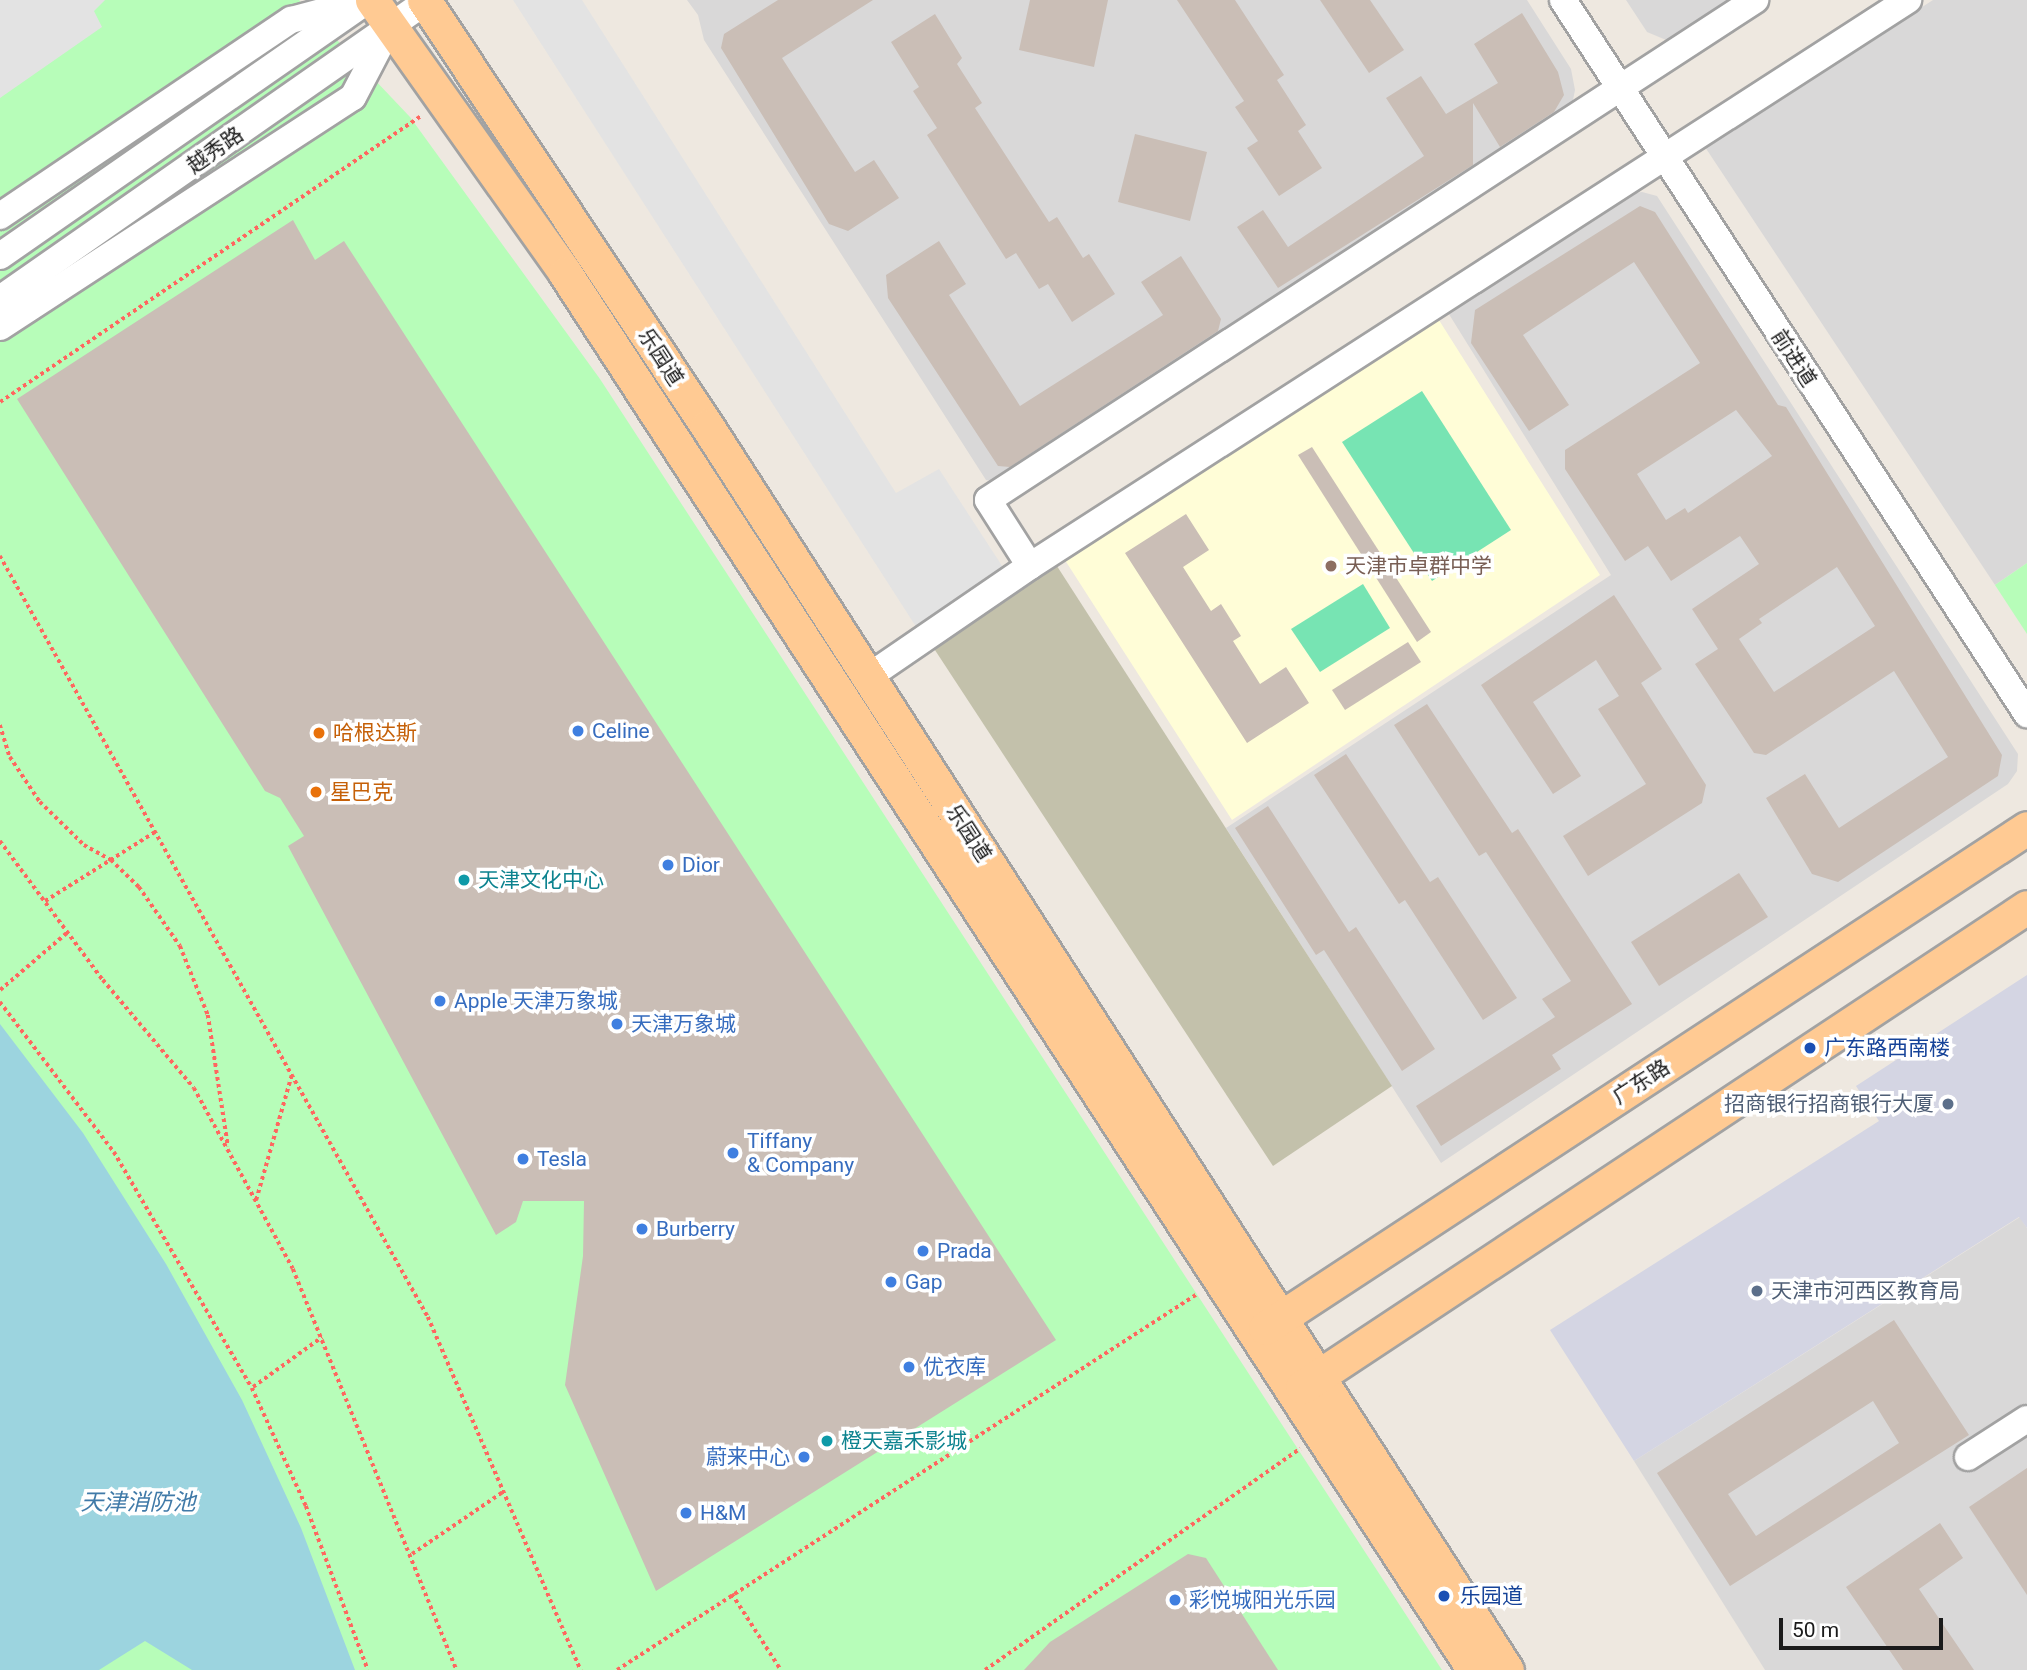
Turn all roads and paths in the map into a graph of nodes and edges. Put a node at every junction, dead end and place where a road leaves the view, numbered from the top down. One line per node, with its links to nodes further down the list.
1 (1563, 0): 7 (street, 前进道)
2 (1585, 0): 7 (street, 前进道)
3 (1755, 0): 7 (street)
4 (1908, 0): 9 (street)
5 (426, 1): 6 (street, 越秀路); 17 (main road, 乐园道)
6 (375, 6): 8 (main road, 乐园道); 10 (street); 11 (street, 越秀路); 12 (street, 越秀路); 13 (street)
7 (1628, 84): 9 (street, 前进道); 16 (street)
8 (444, 101): 14 (path); 19 (main road, 乐园道)
9 (1671, 153): 16 (street); 18 (street, 前进道); 20 (street, 前进道)
10 (0, 216)
11 (0, 256)
12 (0, 299)
13 (0, 327)
14 (0, 402)
15 (0, 556): 23 (path)
16 (1030, 566): 17 (street)
17 (868, 677): 19 (main road); 35 (main road, 乐园道)
18 (2027, 683)
19 (840, 696): 34 (main road, 乐园道)
20 (2027, 714)
21 (0, 725): 25 (path)
22 (2027, 828): 35 (main road, 广东路)
23 (155, 832): 25 (path); 31 (path)
24 (0, 841): 26 (path)
25 (111, 860): 26 (path); 32 (path)
26 (45, 901): 28 (path)
27 (2027, 907): 38 (main road)
28 (68, 933): 29 (path); 32 (path)
29 (0, 990)
30 (0, 1002): 39 (path)
31 (292, 1074): 33 (path); 44 (path)
32 (228, 1150): 33 (path)
33 (256, 1201): 37 (path)
34 (1219, 1280): 36 (main road, 乐园道); 46 (path)
35 (1283, 1317): 36 (main road, 广东路); 38 (main road, 乐园道)
36 (1254, 1336): 40 (main road, 乐园道)
37 (322, 1338): 39 (path); 45 (path)
38 (1319, 1375): 40 (main road); 54 (main road, 乐园道)
39 (252, 1388): 47 (path)
40 (1291, 1394): 42 (main road, 乐园道)
41 (2027, 1419): 43 (street)
42 (1319, 1436): 52 (path); 53 (main road, 乐园道)
43 (1968, 1457)
44 (504, 1492): 45 (path); 49 (path)
45 (412, 1554): 48 (path)
46 (732, 1594): 50 (path); 51 (path)
47 (368, 1670)
48 (457, 1670)
49 (581, 1670)
50 (617, 1670)
51 (781, 1670)
52 (985, 1670)
53 (1474, 1670)
54 (1507, 1670)

